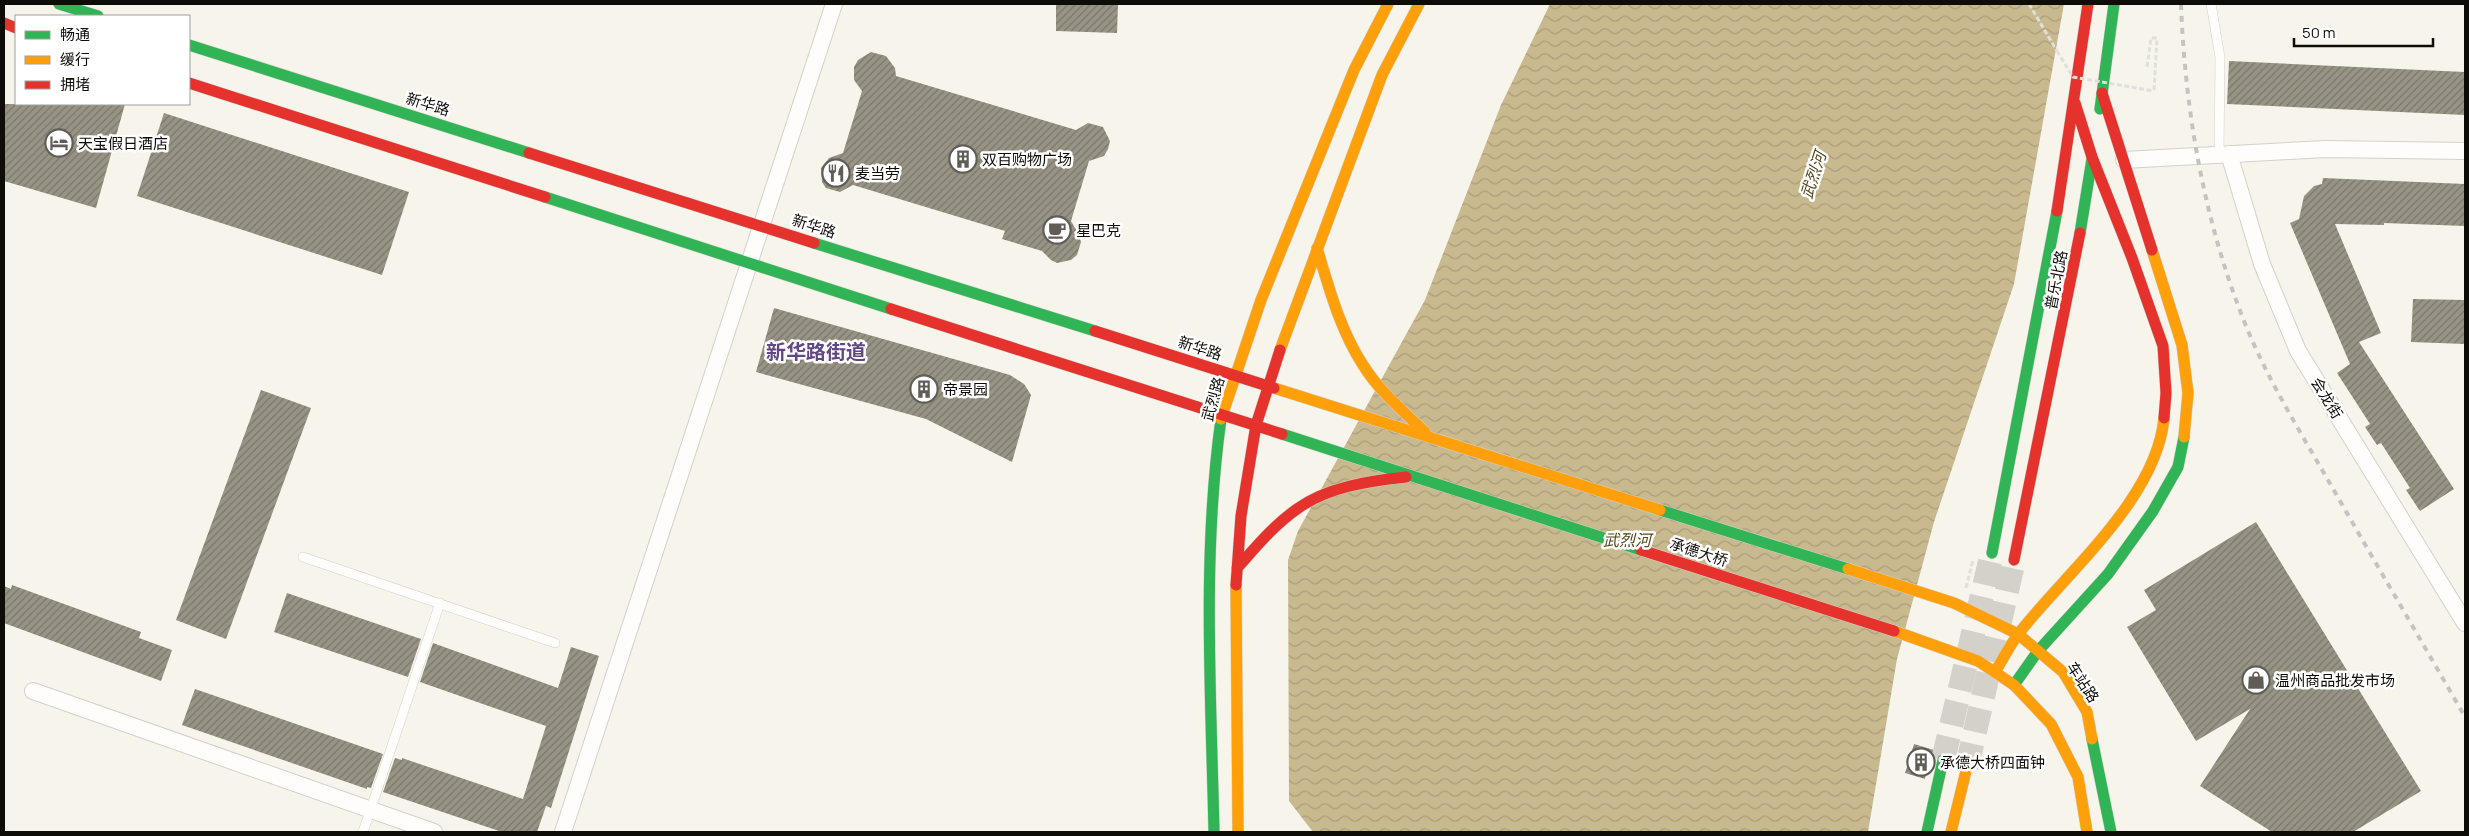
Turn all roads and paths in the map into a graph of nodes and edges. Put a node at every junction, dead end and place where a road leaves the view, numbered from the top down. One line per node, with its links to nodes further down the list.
1 (59, 4): 9 (main road)
2 (834, 4): 19 (street)
3 (1388, 4): 22 (main road, 武烈路)
4 (1420, 4): 20 (main road)
5 (2030, 4): 11 (path, bridge)
6 (2088, 4): 14 (main road, 普乐北路)
7 (2114, 4): 13 (main road, 普乐北路)
8 (2211, 4): 16 (lane)
9 (95, 15)
10 (190, 45): 19 (main road, 新华路)
11 (2147, 67)
12 (190, 83): 21 (main road)
13 (2102, 93): 17 (main road, 普乐北路); 18 (main road)
14 (2075, 103): 17 (main road); 28 (main road, 普乐北路)
15 (2465, 151): 16 (street)
16 (2224, 155): 18 (street); 34 (street, 会龙街)
17 (2092, 157): 30 (main road, 普乐北路); 35 (main road)
18 (2124, 160): 37 (main road)
19 (762, 225): 21 (street); 22 (main road, 新华路)
20 (1317, 248): 23 (main road); 26 (main road)
21 (749, 262): 24 (main road); 46 (street)
22 (1236, 375): 23 (main road, 新华路); 24 (main road, 武烈路)
23 (1269, 386): 25 (main road); 26 (main road, 新华路)
24 (1222, 414): 25 (main road); 47 (main road, 武烈路)
25 (1256, 425): 27 (main road); 31 (main road)
26 (1430, 436): 33 (main road, 承德大桥)
27 (1418, 476): 31 (main road); 38 (main road, 承德大桥)
28 (1992, 553)
29 (304, 557): 32 (lane)
30 (2014, 560)
31 (1237, 568): 48 (main road)
32 (440, 603): 36 (lane); 43 (lane)
33 (1954, 603): 35 (main road, 车站路)
34 (2465, 623)
35 (2018, 634): 37 (main road, 车站路); 38 (main road)
36 (555, 643)
37 (2038, 651): 39 (main road); 52 (main road, 车站路)
38 (1995, 672): 39 (main road)
39 (2014, 686): 51 (main road)
40 (33, 692): 43 (street)
41 (1944, 760): 49 (main road)
42 (1967, 767): 50 (main road)
43 (371, 810): 44 (lane); 45 (street)
44 (363, 832)
45 (434, 832)
46 (563, 832)
47 (1214, 832)
48 (1238, 832)
49 (1927, 832)
50 (1951, 832)
51 (2087, 832)
52 (2111, 832)

